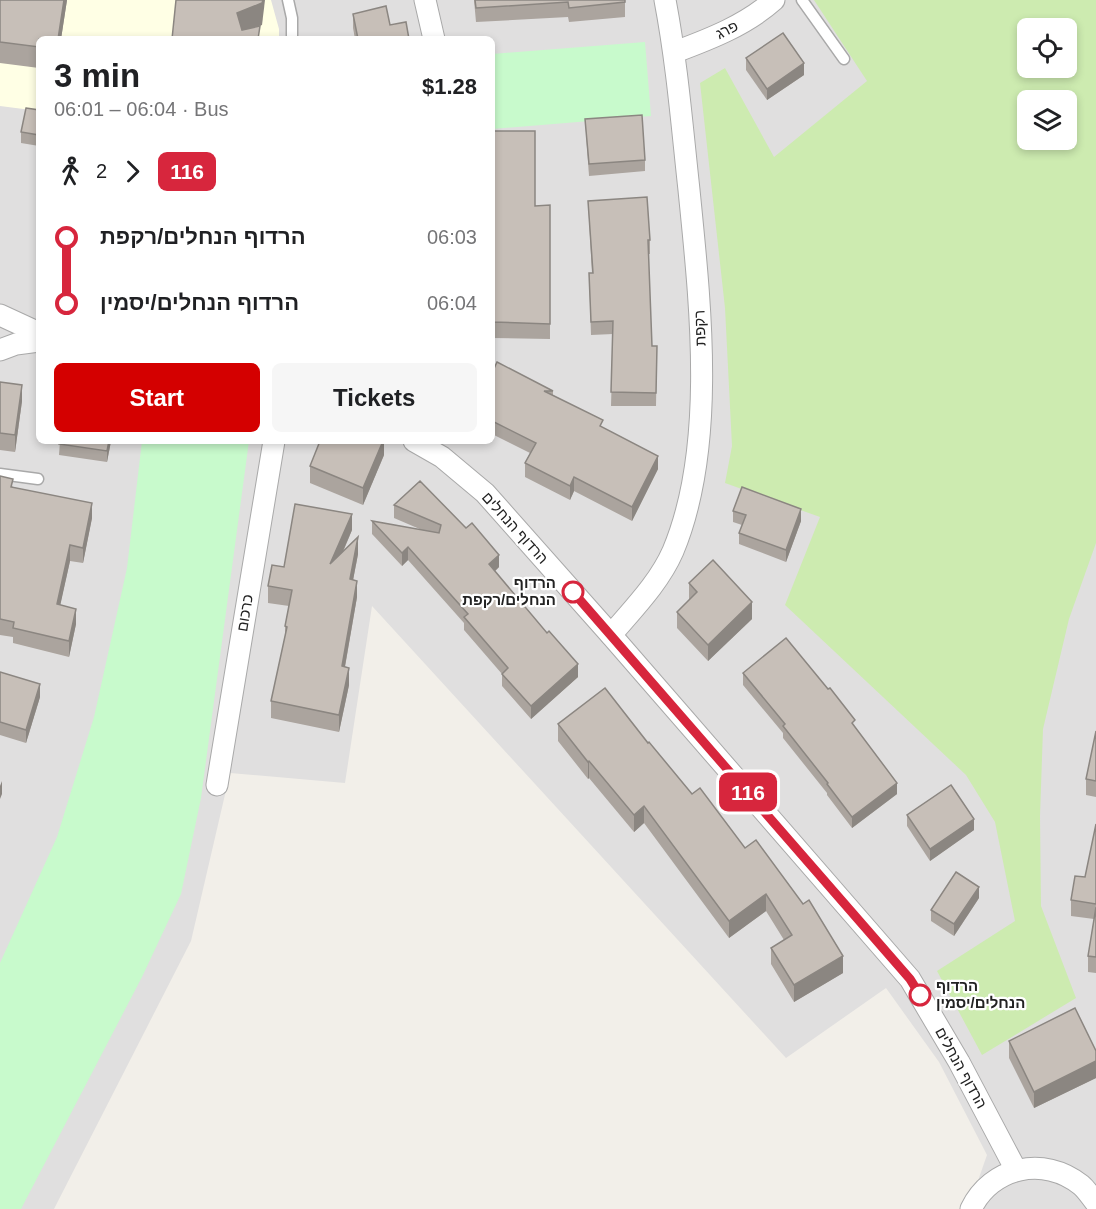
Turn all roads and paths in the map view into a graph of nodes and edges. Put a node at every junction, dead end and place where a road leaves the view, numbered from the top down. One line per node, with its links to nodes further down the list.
1 (288, 0): 6 (lane)
2 (425, 0): 7 (street)
3 (664, 0): 8 (street, רקפת)
4 (774, 0): 8 (street, פרג)
5 (802, 0): 9 (lane)
6 (292, 36)
7 (433, 36)
8 (675, 52): 18 (street, רקפת)
9 (844, 59)
10 (0, 315): 11 (street)
11 (36, 332)
12 (36, 341): 13 (street)
13 (0, 350)
14 (274, 444): 19 (street, כרכום)
15 (419, 444): 18 (street, הרדוף הנחלים)
16 (0, 474): 17 (lane)
17 (38, 479)
18 (611, 635): 20 (street, הרדוף הנחלים)
19 (217, 785)
20 (1016, 1170): 21 (street); 23 (street)
21 (1089, 1179): 22 (street)
22 (1096, 1203)
23 (971, 1209)

